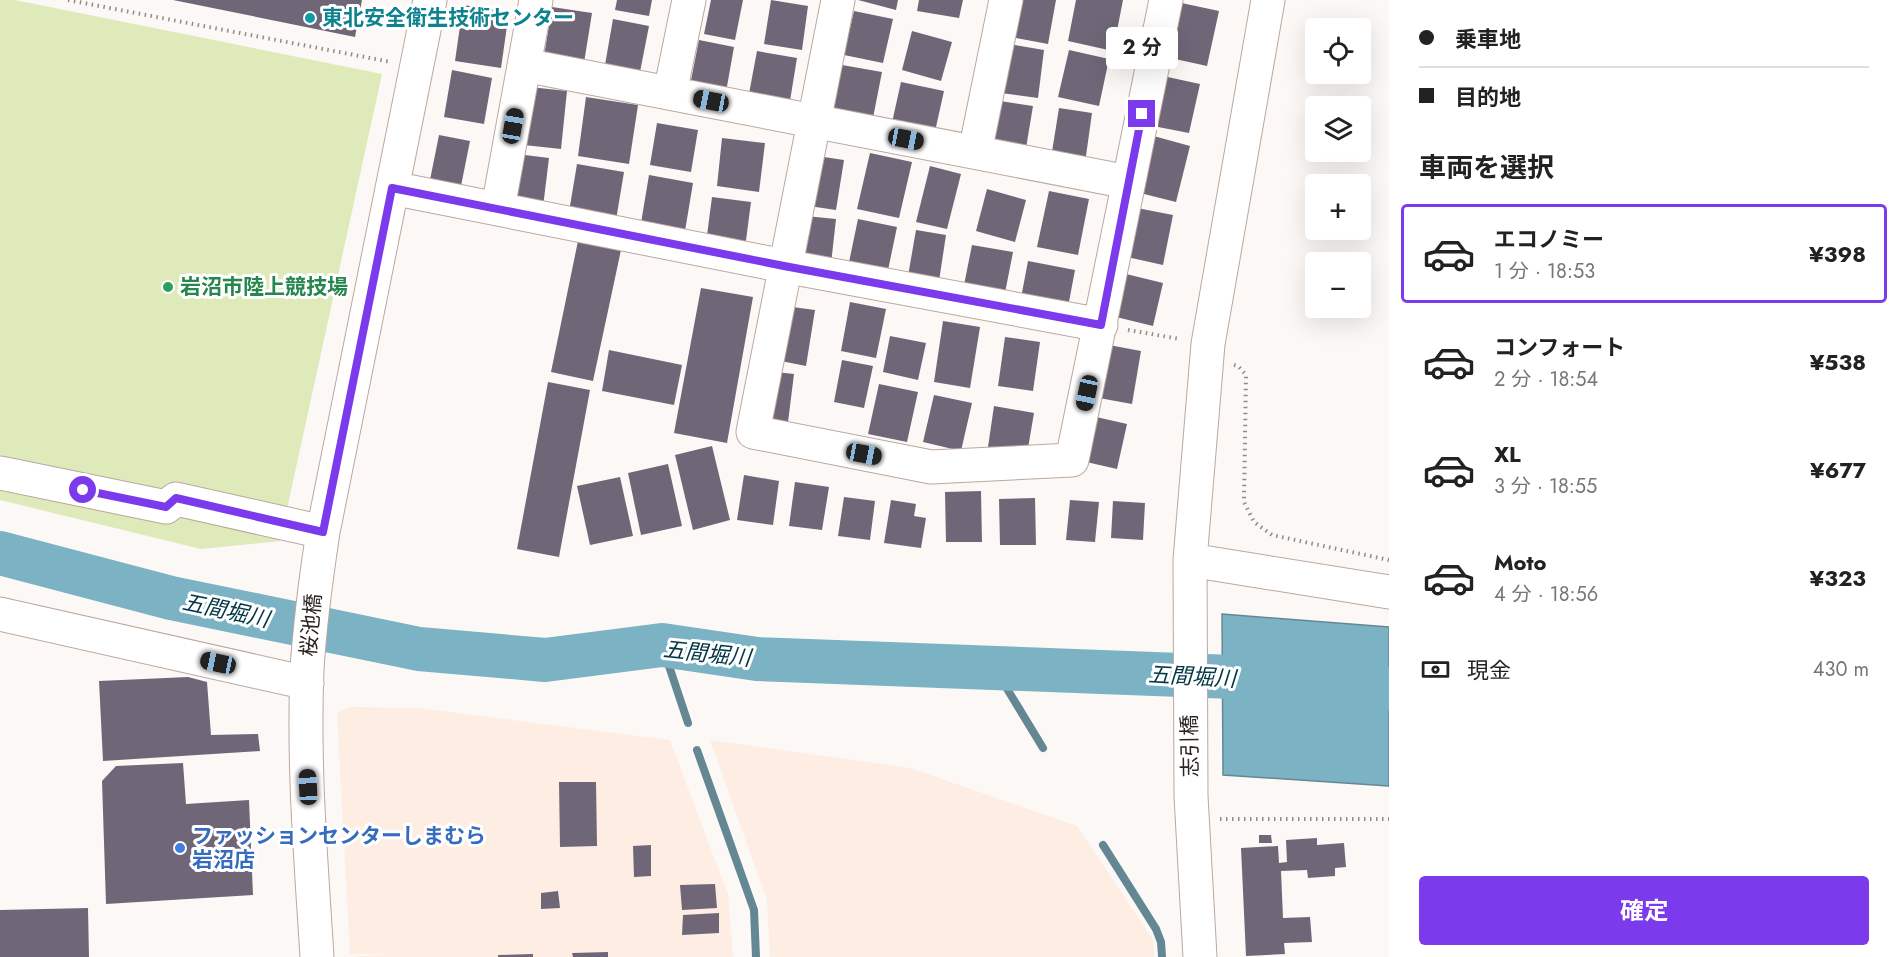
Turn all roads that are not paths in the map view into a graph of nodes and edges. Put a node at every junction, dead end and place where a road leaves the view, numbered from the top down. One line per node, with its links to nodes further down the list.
1 (430, 0): 13 (street, 桜池橋)
2 (536, 0): 8 (street)
3 (689, 0): 9 (street)
4 (838, 0): 10 (street)
5 (1006, 0): 11 (street)
6 (1166, 0): 12 (street)
7 (1268, 0): 19 (street, 志引橋)
8 (524, 65): 9 (street); 14 (street)
9 (670, 93): 10 (street)
10 (813, 121): 11 (street); 15 (street)
11 (975, 152): 12 (street)
12 (1128, 182): 16 (street)
13 (392, 188): 14 (street); 18 (street, 桜池橋)
14 (498, 207): 15 (street)
15 (784, 266): 16 (street); 16 (street)
16 (1101, 325)
17 (0, 473): 18 (street)
18 (323, 532): 22 (street, 桜池橋)
19 (1189, 574): 20 (street); 24 (street, 志引橋)
20 (1389, 592)
21 (0, 614): 22 (street)
22 (307, 675): 23 (street, 桜池橋)
23 (316, 957)
24 (1200, 957)

